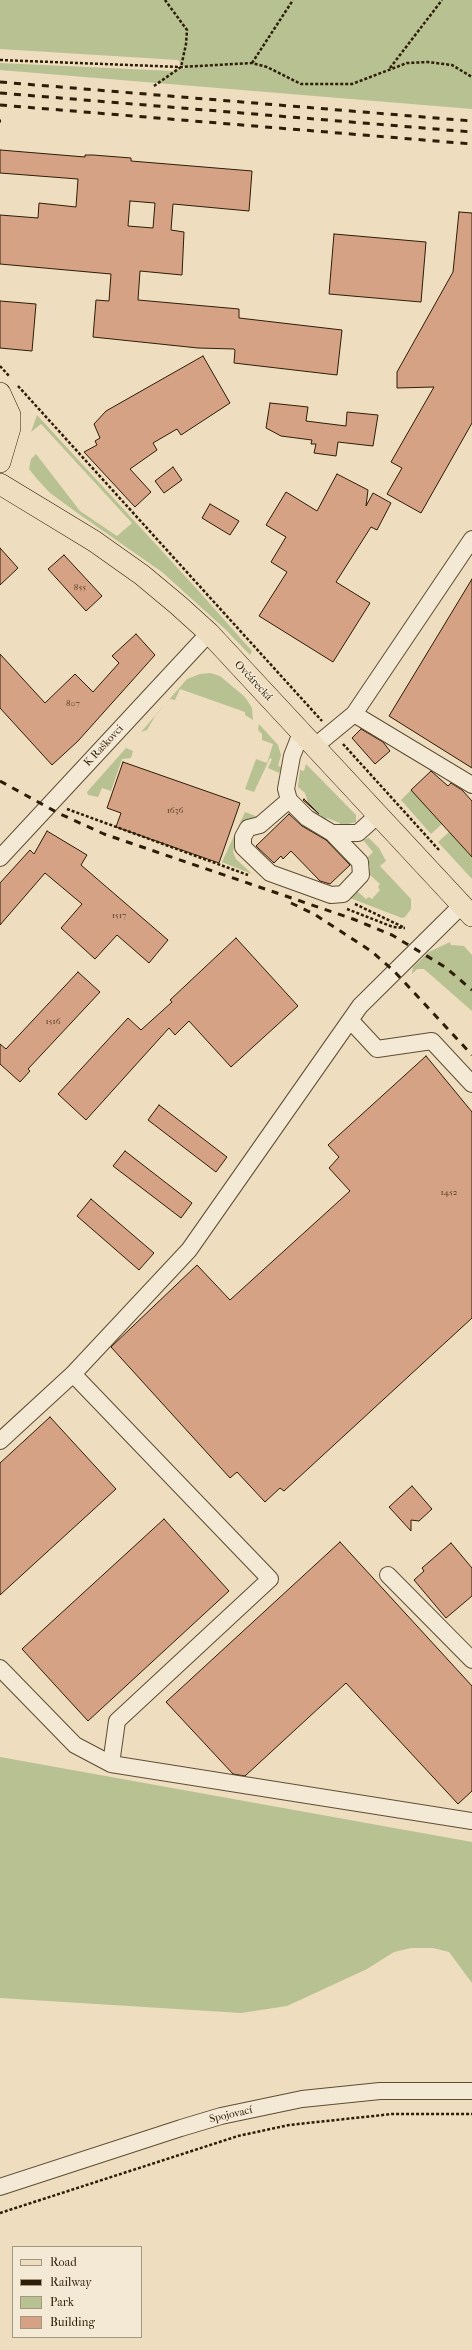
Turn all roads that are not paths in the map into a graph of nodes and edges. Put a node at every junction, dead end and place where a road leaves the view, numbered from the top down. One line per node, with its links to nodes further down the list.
1 (9, 385): 2 (main road)
2 (0, 462)
3 (0, 484): 5 (main road, Ovčárecká)
4 (472, 539): 6 (street)
5 (209, 633): 7 (main road, Ovčárecká); 12 (street, K Raškovci)
6 (354, 714): 7 (street); 8 (street)
7 (308, 740): 9 (street); 10 (main road, Ovčárecká)
8 (472, 786)
9 (289, 800): 11 (street); 11 (street)
10 (378, 815): 11 (street); 13 (main road, Ovčárecká)
11 (332, 833)
12 (0, 858)
13 (469, 912): 14 (street)
14 (350, 1020): 15 (street); 16 (street)
15 (472, 1084)
16 (73, 1374): 17 (street); 21 (street)
17 (0, 1441)
18 (388, 1575): 19 (street)
19 (472, 1660)
20 (0, 1668): 21 (street)
21 (111, 1764): 22 (street)
22 (472, 1821)
23 (472, 2090): 24 (street, Spojovací)
24 (0, 2188)

